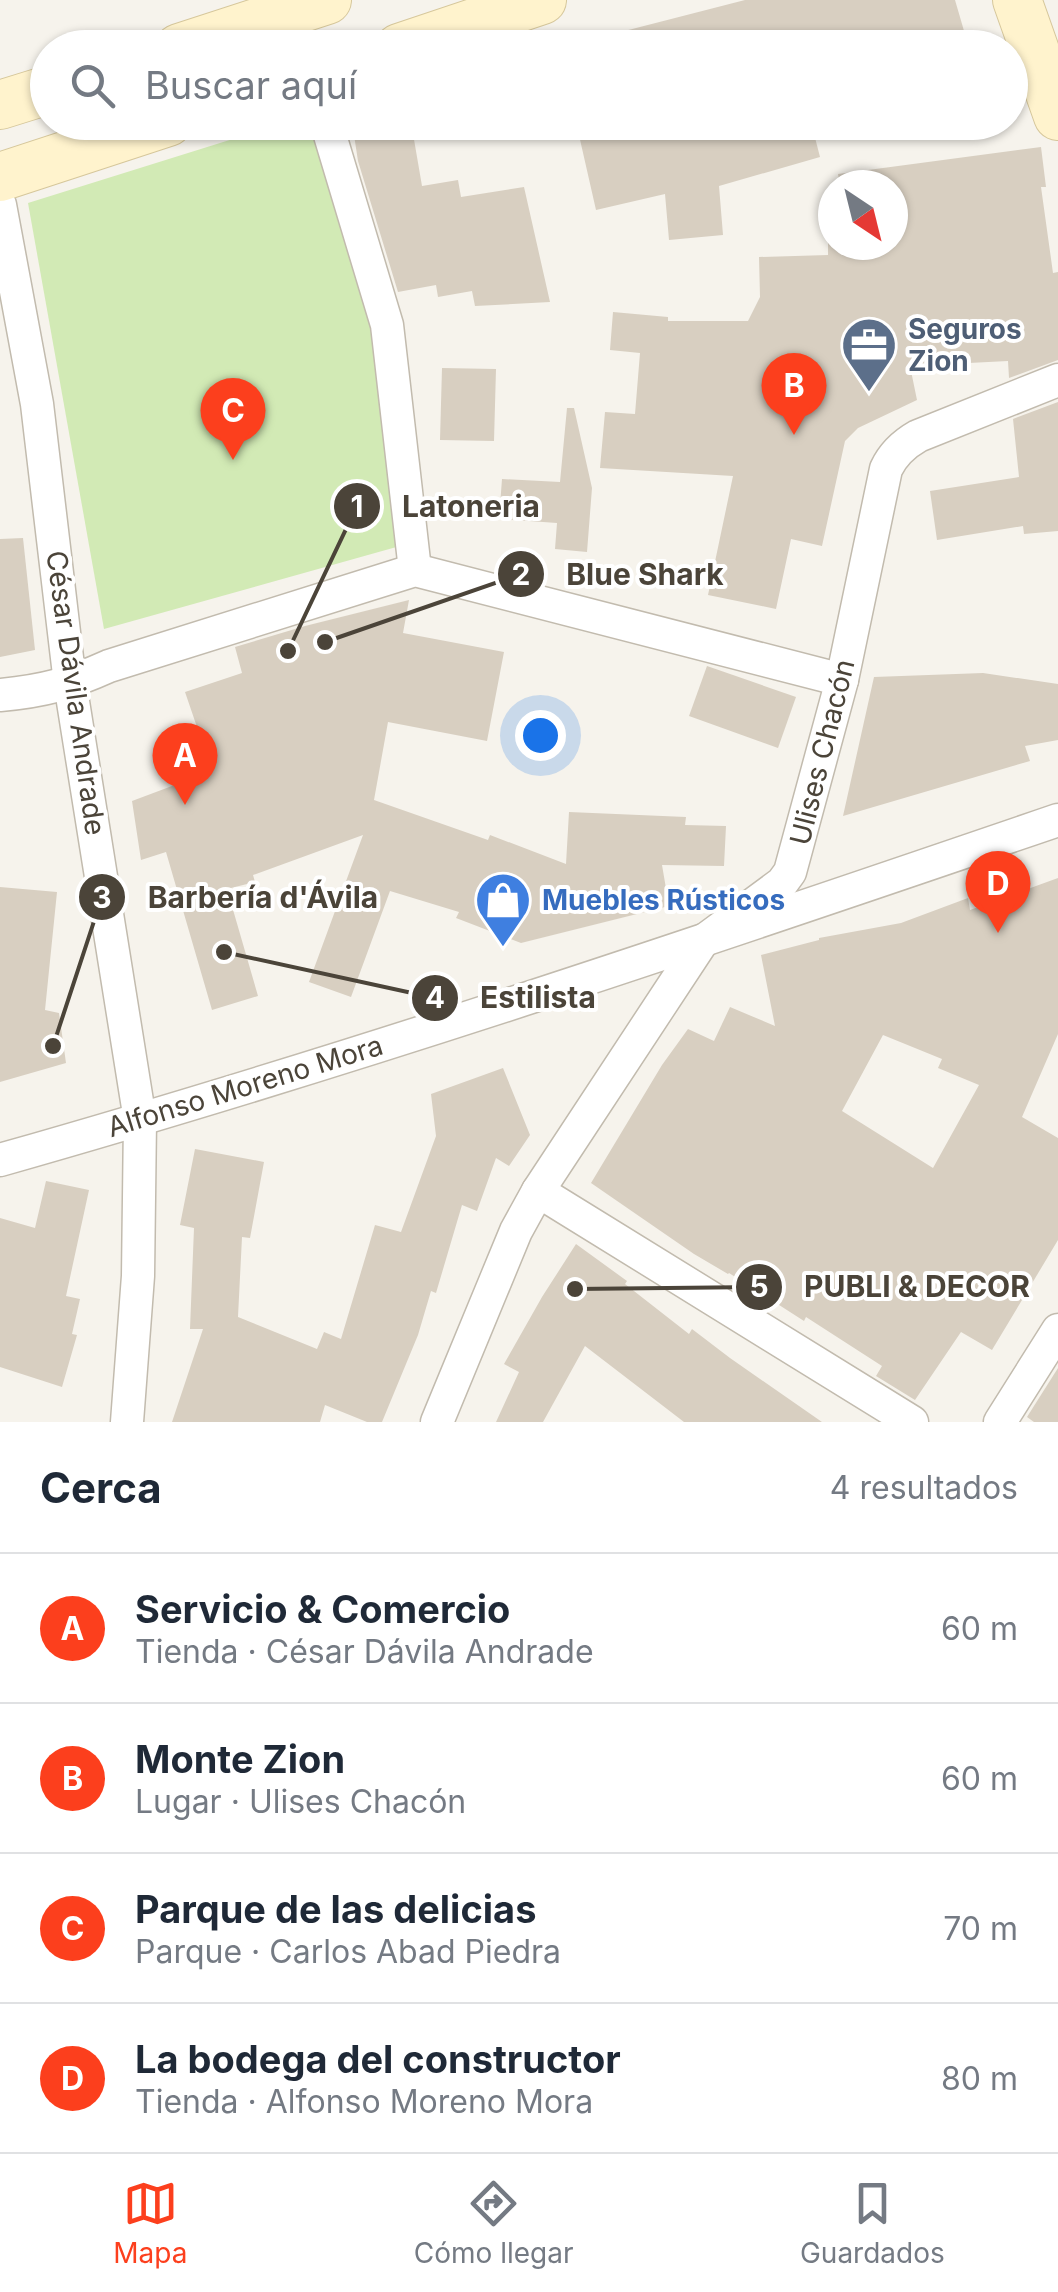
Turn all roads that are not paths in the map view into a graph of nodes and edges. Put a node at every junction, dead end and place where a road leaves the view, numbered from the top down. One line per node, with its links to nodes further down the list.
1 (327, 0): 4 (main road)
2 (542, 0): 5 (main road)
3 (1017, 0): 6 (main road)
4 (235, 30)
5 (453, 30)
6 (1028, 30)
7 (1028, 31): 10 (main road)
8 (30, 96): 9 (main road)
9 (0, 106)
10 (1058, 116)
11 (112, 140): 13 (main road)
12 (331, 140): 16 (street)
13 (0, 176)
14 (0, 205): 18 (street, César Dávila Andrade)
15 (1058, 380): 17 (street, Ulises Chacón)
16 (414, 570): 17 (street); 18 (street)
17 (842, 680): 21 (street, Ulises Chacón)
18 (70, 683): 19 (street); 22 (street, César Dávila Andrade)
19 (0, 695)
20 (1058, 820): 21 (street, Alfonso Moreno Mora)
21 (702, 942): 22 (street, Alfonso Moreno Mora); 24 (street, Ulises Chacón)
22 (140, 1120): 23 (street, Alfonso Moreno Mora); 26 (street, César Dávila Andrade)
23 (0, 1160)
24 (538, 1191): 27 (street, Ulises Chacón); 28 (street)
25 (1058, 1330): 29 (street)
26 (127, 1422)
27 (437, 1422)
28 (912, 1422)
29 (1000, 1422)

